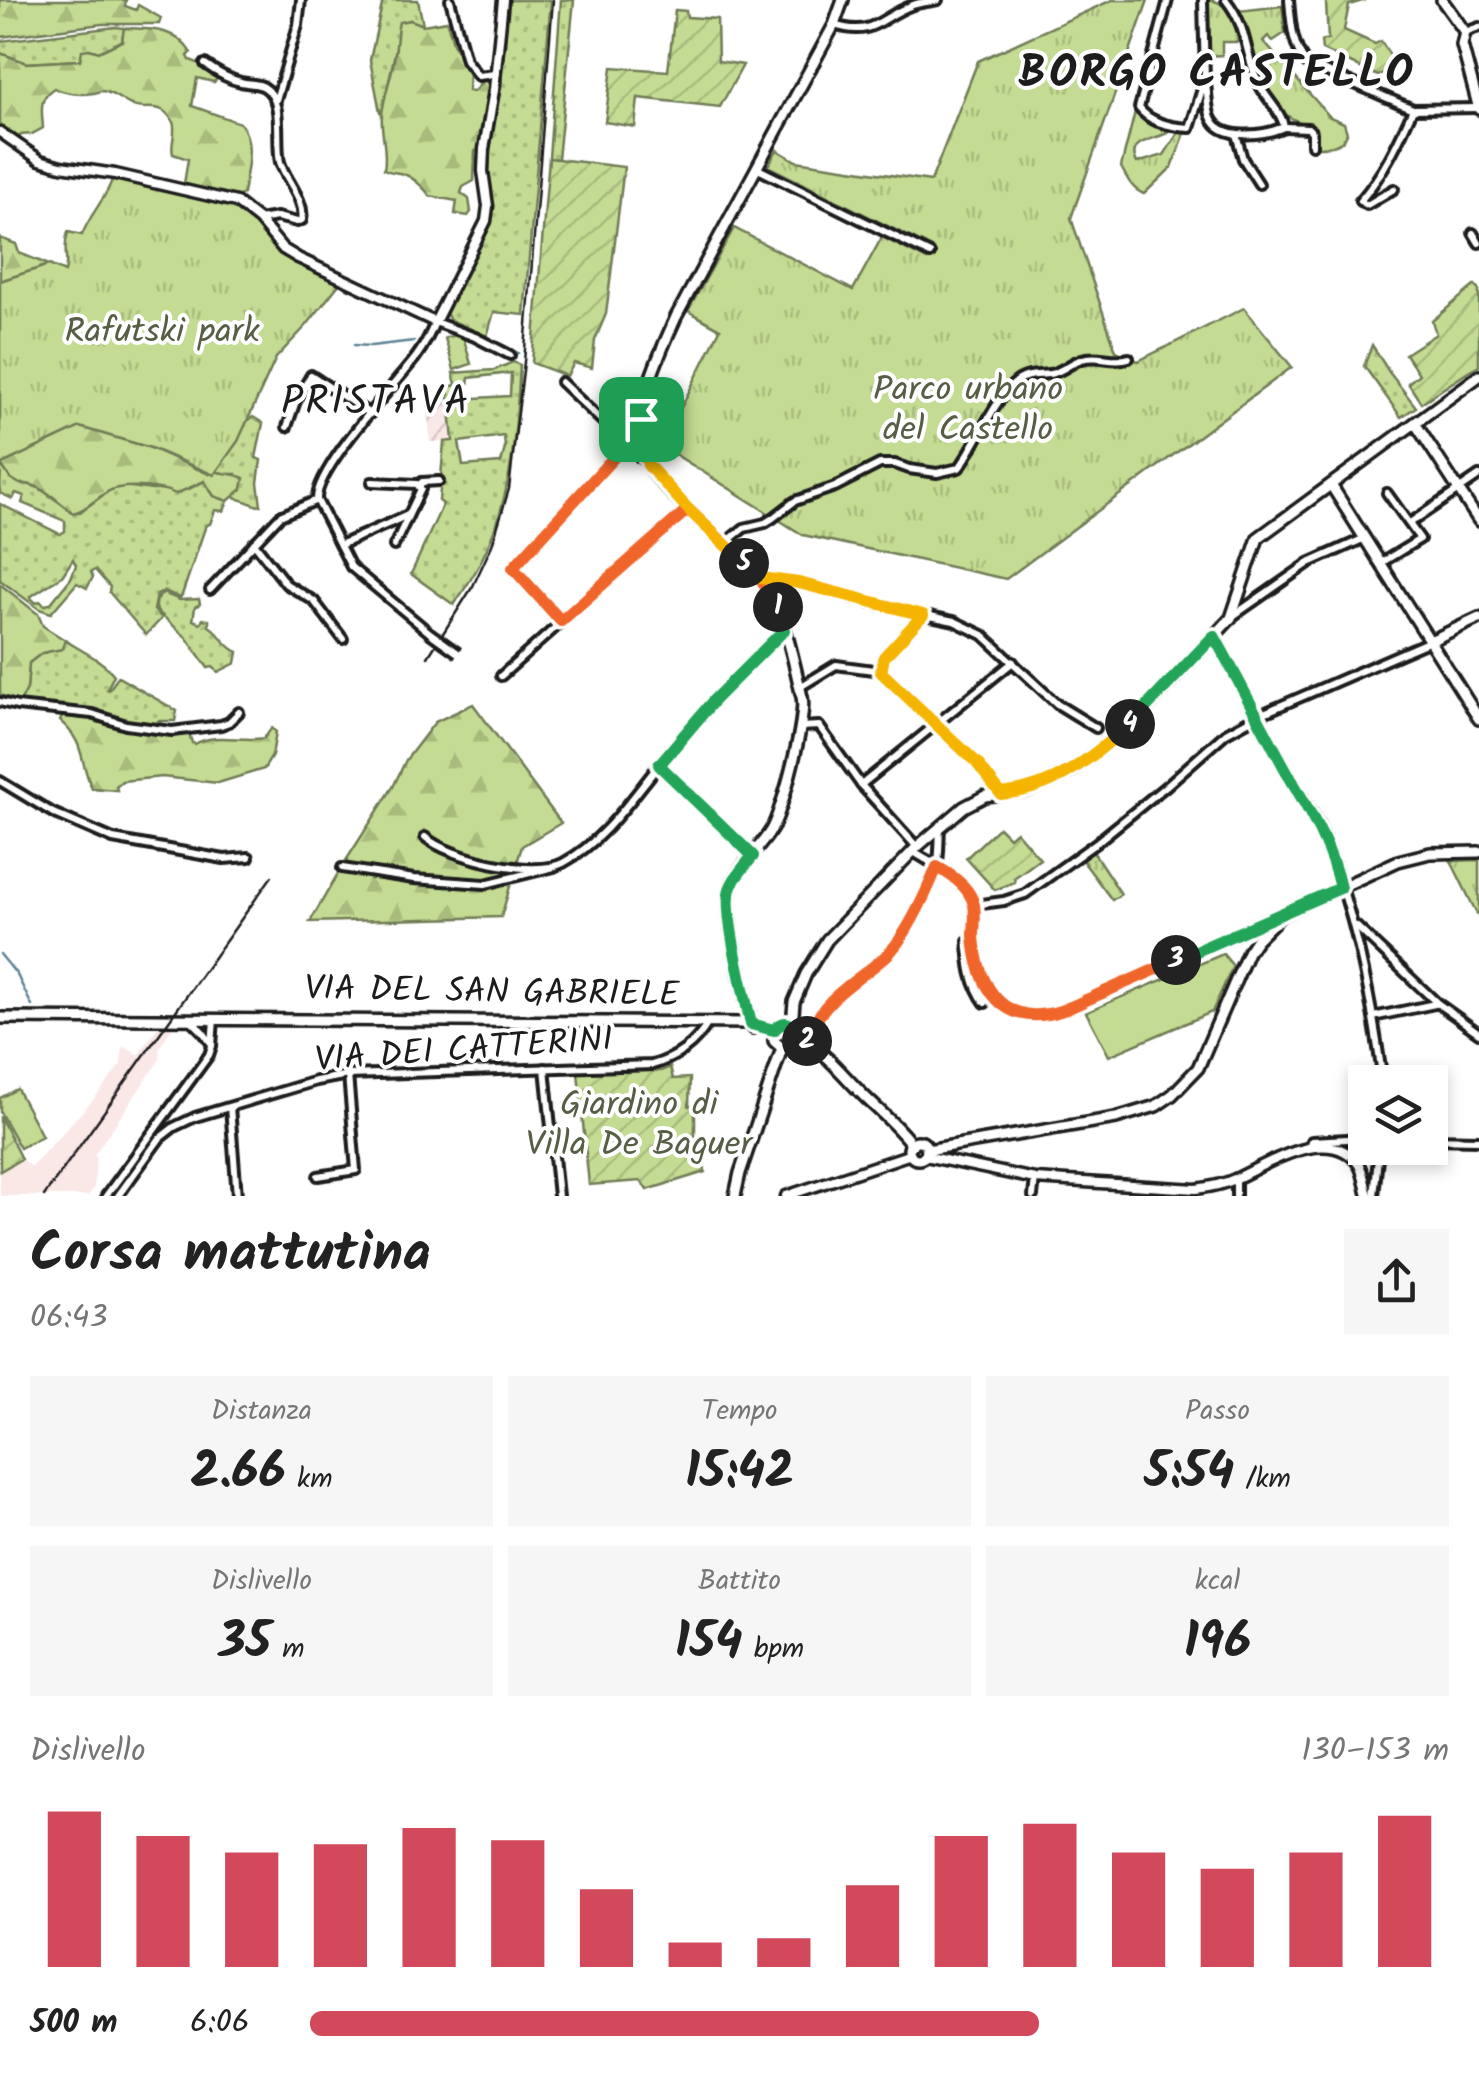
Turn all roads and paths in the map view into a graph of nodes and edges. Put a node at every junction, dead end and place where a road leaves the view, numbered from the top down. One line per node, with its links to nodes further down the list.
1 (301, 0): 17 (street)
2 (450, 0): 15 (street)
3 (503, 0): 15 (street)
4 (843, 0): 11 (main road)
5 (938, 0): 11 (street)
6 (1168, 0): 16 (street)
7 (1203, 0): 16 (street)
8 (1226, 0): 20 (street)
9 (1290, 0): 19 (street)
10 (1442, 0): 13 (main road)
11 (834, 25): 24 (main road)
12 (1479, 27): 13 (street)
13 (1466, 32): 18 (main road)
14 (205, 64): 17 (street)
15 (495, 74): 31 (street)
16 (1205, 79): 22 (street)
17 (276, 100): 27 (street)
18 (1479, 108): 19 (street)
19 (1413, 109): 26 (street)
20 (1284, 126): 22 (street); 23 (street)
21 (0, 132): 27 (street)
22 (1236, 134): 25 (street)
23 (1312, 145)
24 (756, 168): 30 (street); 37 (main road)
25 (1259, 184)
26 (1394, 189)
27 (259, 220): 31 (street)
28 (1472, 233): 29 (street)
29 (1479, 243)
30 (930, 254)
31 (435, 322): 32 (street); 36 (street)
32 (510, 355)
33 (1129, 358): 58 (street)
34 (1479, 376): 38 (main road)
35 (562, 382): 40 (street)
36 (370, 414): 39 (street); 50 (street)
37 (641, 419): 40 (street); 42 (main road)
38 (1415, 423): 47 (main road); 48 (main road)
39 (287, 426)
40 (616, 436): 41 (street)
41 (625, 445): 42 (street); 68 (street)
42 (648, 465): 51 (main road)
43 (1479, 476): 48 (street)
44 (439, 481): 46 (street)
45 (372, 482): 46 (street)
46 (419, 486): 52 (street)
47 (1332, 486): 55 (main road); 66 (main road)
48 (1458, 490): 53 (main road); 54 (street)
49 (1387, 493): 54 (street)
50 (317, 500): 56 (street); 57 (street)
51 (688, 509): 58 (main road); 68 (street)
52 (409, 515): 57 (street); 59 (street)
53 (1479, 521)
54 (1410, 524): 60 (street)
55 (1364, 538): 60 (main road); 66 (street)
56 (254, 543): 63 (street); 71 (street)
57 (340, 544): 73 (street, bridge)
58 (724, 544): 61 (main road)
59 (394, 546)
60 (1381, 563): 72 (main road)
61 (760, 578): 62 (street); 64 (main road)
62 (799, 583): 64 (street); 65 (street)
63 (210, 590)
64 (776, 602): 69 (main road)
65 (923, 615): 74 (street); 75 (street)
66 (1231, 618): 70 (main road)
67 (1479, 618): 72 (main road)
68 (561, 621): 76 (street)
69 (784, 630): 77 (main road); 85 (street)
70 (1214, 636): 80 (street); 88 (main road)
71 (343, 640)
72 (1430, 641): 80 (street); 81 (main road)
73 (458, 653)
74 (1013, 662): 82 (street); 84 (street)
75 (881, 672): 77 (street); 82 (street)
76 (501, 676)
77 (800, 688): 83 (main road)
78 (0, 702): 79 (street)
79 (239, 712)
80 (1258, 716): 98 (street); 99 (street)
81 (1479, 718)
82 (935, 723): 87 (street); 88 (street)
83 (801, 726): 87 (street); 93 (main road)
84 (1096, 728)
85 (659, 765): 93 (street); 95 (street)
86 (0, 781): 94 (street)
87 (861, 785): 91 (street)
88 (1001, 794): 89 (main road)
89 (940, 828): 91 (main road); 96 (street)
90 (425, 836): 95 (street)
91 (915, 849): 96 (street); 110 (main road)
92 (1479, 852): 98 (main road)
93 (753, 856): 111 (main road)
94 (249, 857)
95 (560, 865): 97 (street)
96 (937, 867): 99 (street); 116 (street)
97 (342, 868)
98 (1340, 888): 100 (main road); 101 (street)
99 (974, 905): 102 (street)
100 (1281, 915): 102 (street); 125 (main road)
101 (1354, 924): 103 (street); 105 (street)
102 (974, 940): 104 (street)
103 (1436, 1003): 105 (street); 113 (street)
104 (985, 1004)
105 (1374, 1017): 118 (street)
106 (0, 1018): 107 (main road, VIA DEL SAN GABRIELE)
107 (189, 1018): 108 (main road, VIA DEL SAN GABRIELE); 115 (street)
108 (214, 1018): 109 (main road, VIA DEL SAN GABRIELE); 115 (street)
109 (708, 1023): 111 (main road, VIA DEL SAN GABRIELE); 119 (street, VIA DEI CATTERINI)
110 (792, 1025): 112 (main road); 114 (main road)
111 (752, 1026): 112 (main road, VIA DEL SAN GABRIELE)
112 (774, 1032): 117 (main road)
113 (1479, 1033)
114 (798, 1036): 116 (main road); 117 (main road)
115 (212, 1046): 134 (street)
116 (816, 1046): 127 (main road)
117 (782, 1048): 138 (main road)
118 (1381, 1065)
119 (545, 1068): 120 (street, VIA DEI CATTERINI); 137 (street)
120 (348, 1075): 121 (street, VIA DEI CATTERINI); 131 (street)
121 (230, 1107): 135 (street, VIA DEI CATTERINI); 136 (street)
122 (1348, 1139): 126 (street)
123 (1448, 1139): 124 (street)
124 (1479, 1140)
125 (971, 1142): 128 (main road); 130 (street)
126 (1310, 1147): 132 (street); 142 (street)
127 (911, 1149): 128 (main road); 139 (street)
128 (926, 1153): 130 (street)
129 (1376, 1165): 142 (street)
130 (970, 1166): 133 (street)
131 (318, 1176)
132 (1236, 1178): 133 (street); 141 (street)
133 (1035, 1179): 140 (street)
134 (106, 1196)
135 (118, 1196)
136 (237, 1196)
137 (558, 1196)
138 (736, 1196)
139 (786, 1196)
140 (1033, 1196)
141 (1236, 1196)
142 (1371, 1196)

